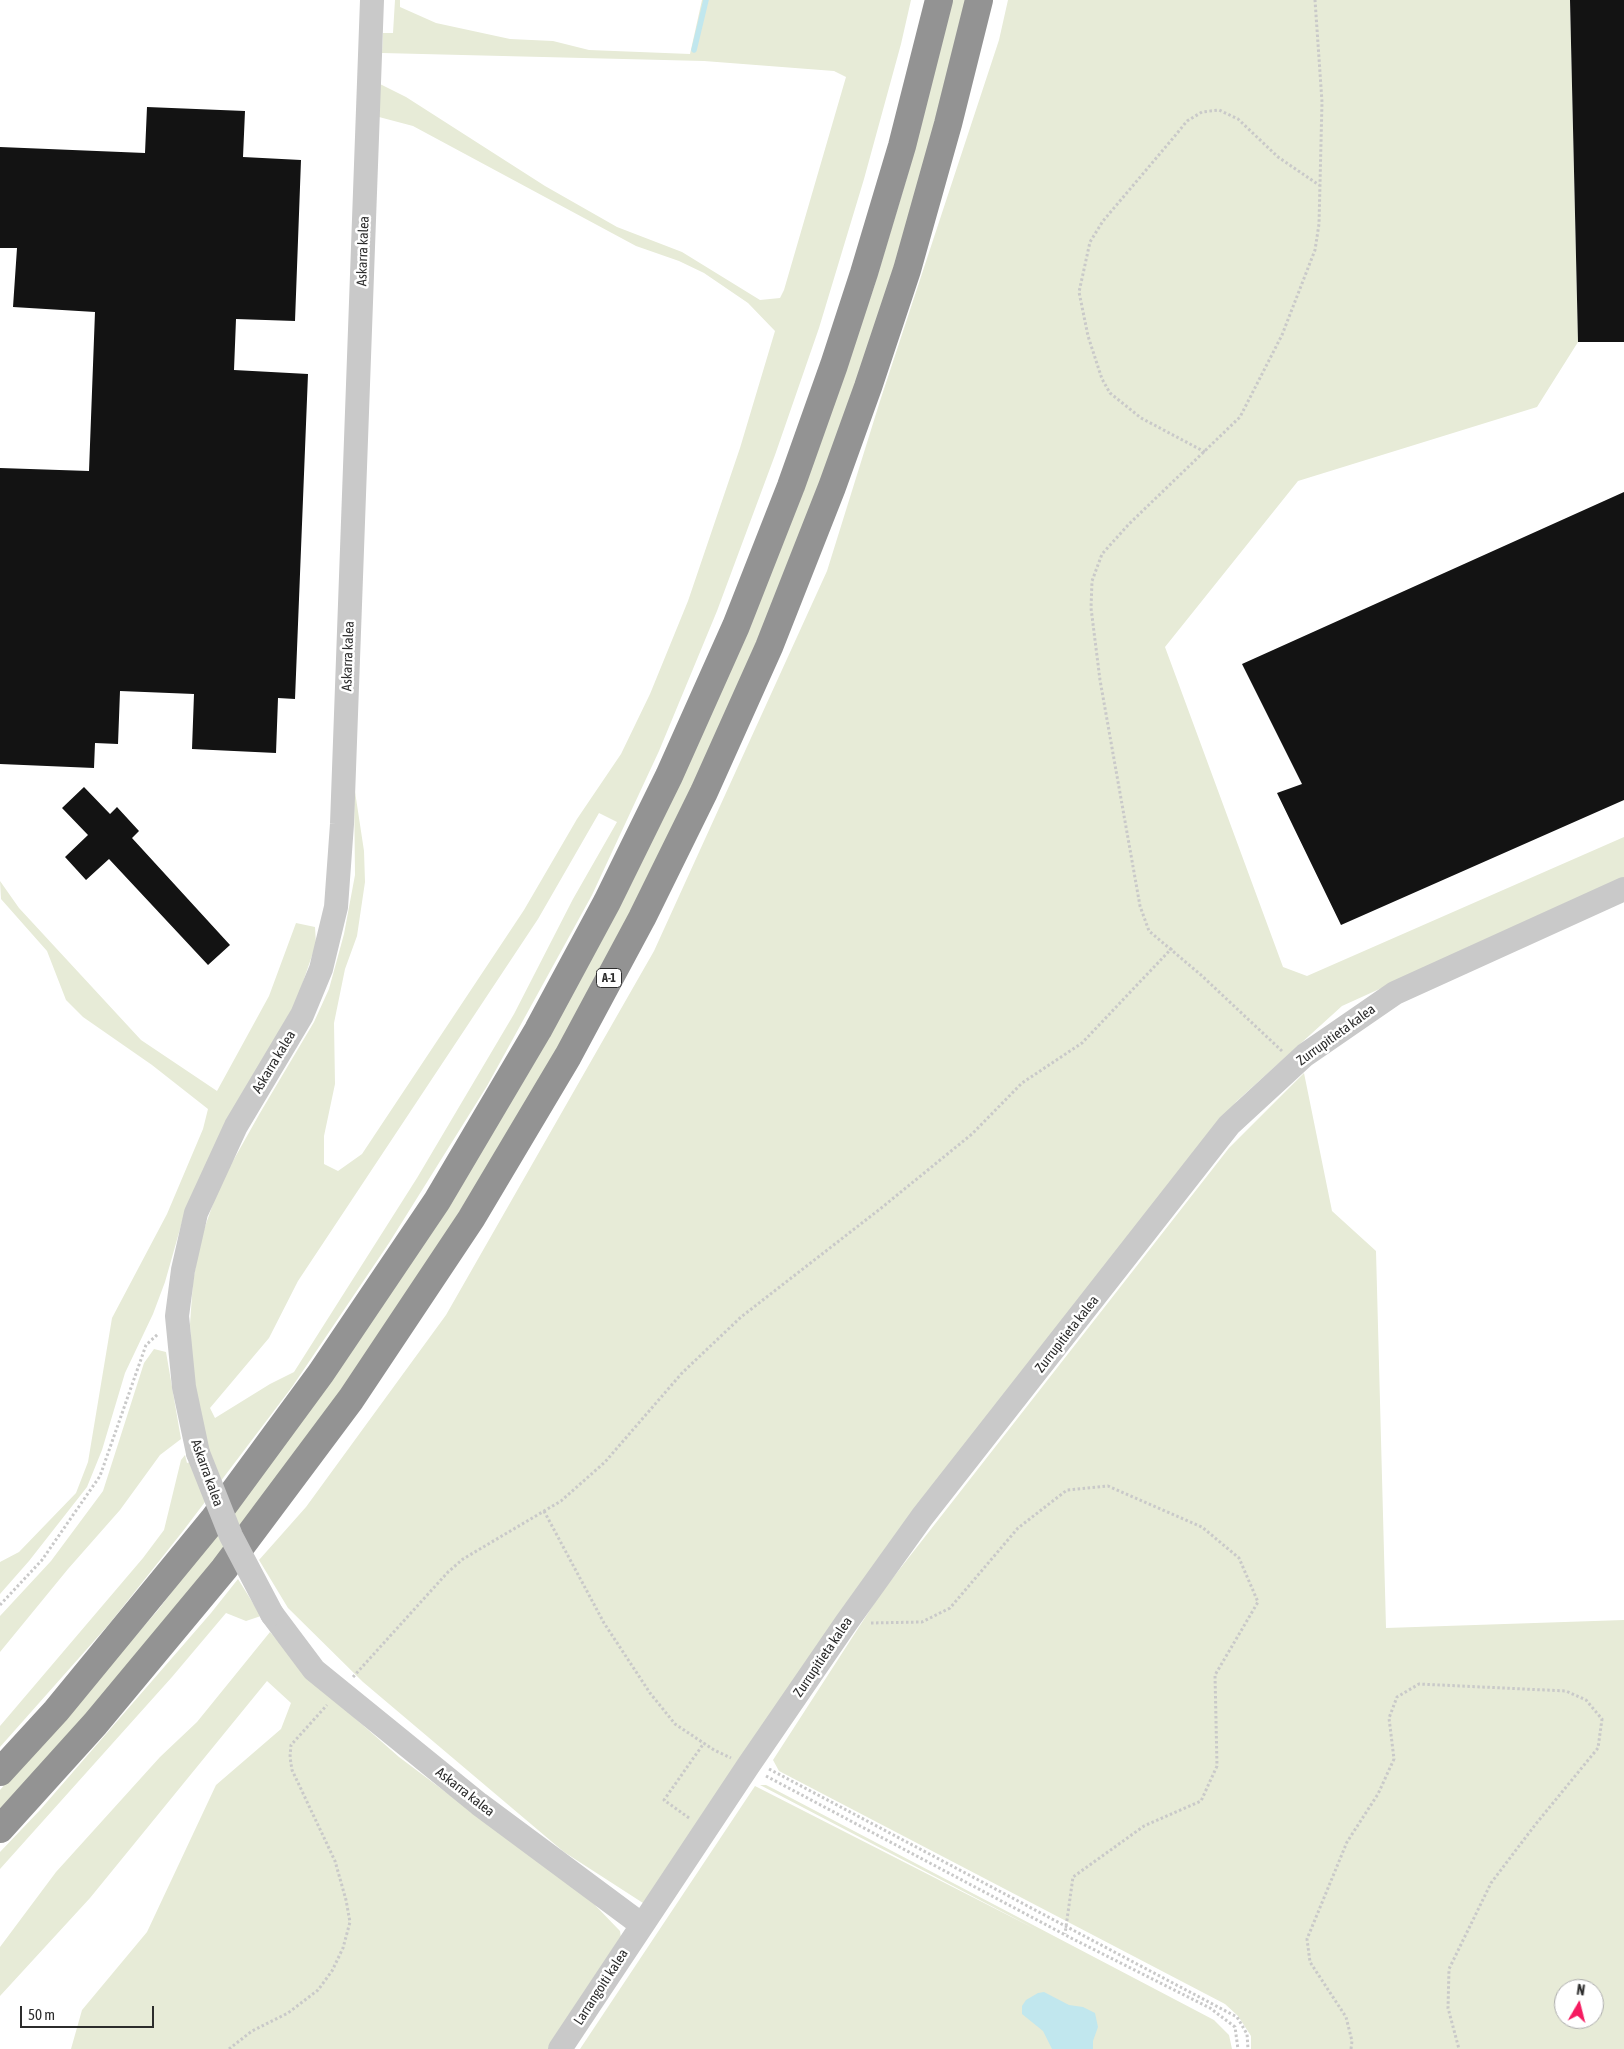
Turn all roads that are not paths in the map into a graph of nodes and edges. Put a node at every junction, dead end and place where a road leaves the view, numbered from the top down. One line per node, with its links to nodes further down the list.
1 (372, 0): 7 (street, Askarra kalea, bridge)
2 (939, 0): 5 (highway)
3 (979, 0): 6 (highway, A-1)
4 (1624, 889): 7 (street, Zurrupitieta kalea)
5 (0, 1772)
6 (0, 1829)
7 (642, 1925): 8 (street, Larrangoiti kalea)
8 (560, 2049)

